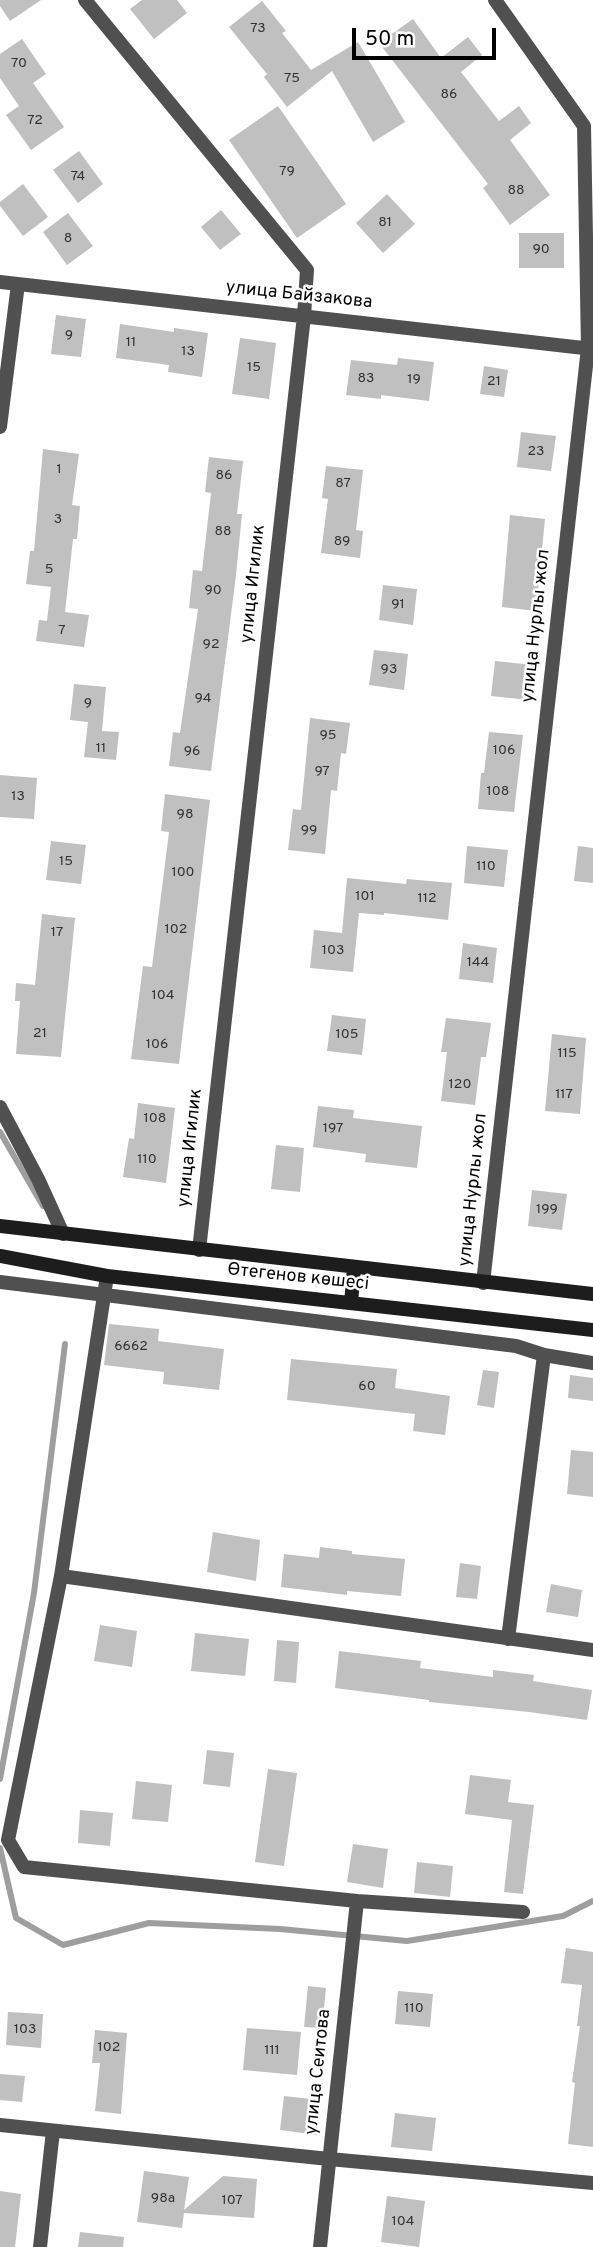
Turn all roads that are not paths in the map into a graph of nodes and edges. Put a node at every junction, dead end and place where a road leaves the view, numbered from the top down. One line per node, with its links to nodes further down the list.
1 (85, 0): 5 (street, улица Игилик)
2 (495, 0): 6 (street, улица Нурлы жол)
3 (0, 282): 4 (street, улица Байзакова)
4 (18, 284): 5 (street, улица Байзакова); 7 (street)
5 (304, 316): 6 (street, улица Байзакова); 11 (street, улица Игилик)
6 (590, 349): 16 (street, улица Нурлы жол)
7 (0, 427)
8 (0, 1107): 10 (street)
9 (0, 1226): 10 (main road, Өтегенов көшесі)
10 (63, 1234): 11 (main road, Өтегенов көшесі)
11 (199, 1250): 13 (main road, Өтегенов көшесі)
12 (0, 1256): 14 (main road, Өтегенов көшесі)
13 (354, 1268): 16 (main road, Өтегенов көшесі); 19 (main road)
14 (107, 1276): 18 (street); 19 (main road, Өтегенов көшесі)
15 (0, 1282): 18 (street)
16 (483, 1283): 17 (main road, Өтегенов көшесі)
17 (593, 1294)
18 (104, 1296): 21 (street); 23 (street)
19 (351, 1303): 20 (main road, Өтегенов көшесі)
20 (593, 1330)
21 (544, 1355): 22 (street); 24 (street)
22 (593, 1363)
23 (61, 1576): 24 (street); 26 (street)
24 (508, 1639): 25 (street)
25 (593, 1650)
26 (357, 1901): 27 (street); 30 (street, улица Сеитова)
27 (523, 1912)
28 (0, 2125): 29 (street)
29 (54, 2131): 30 (street); 32 (street)
30 (329, 2159): 31 (street); 33 (street, улица Сеитова)
31 (593, 2183)
32 (40, 2247)
33 (320, 2247)

